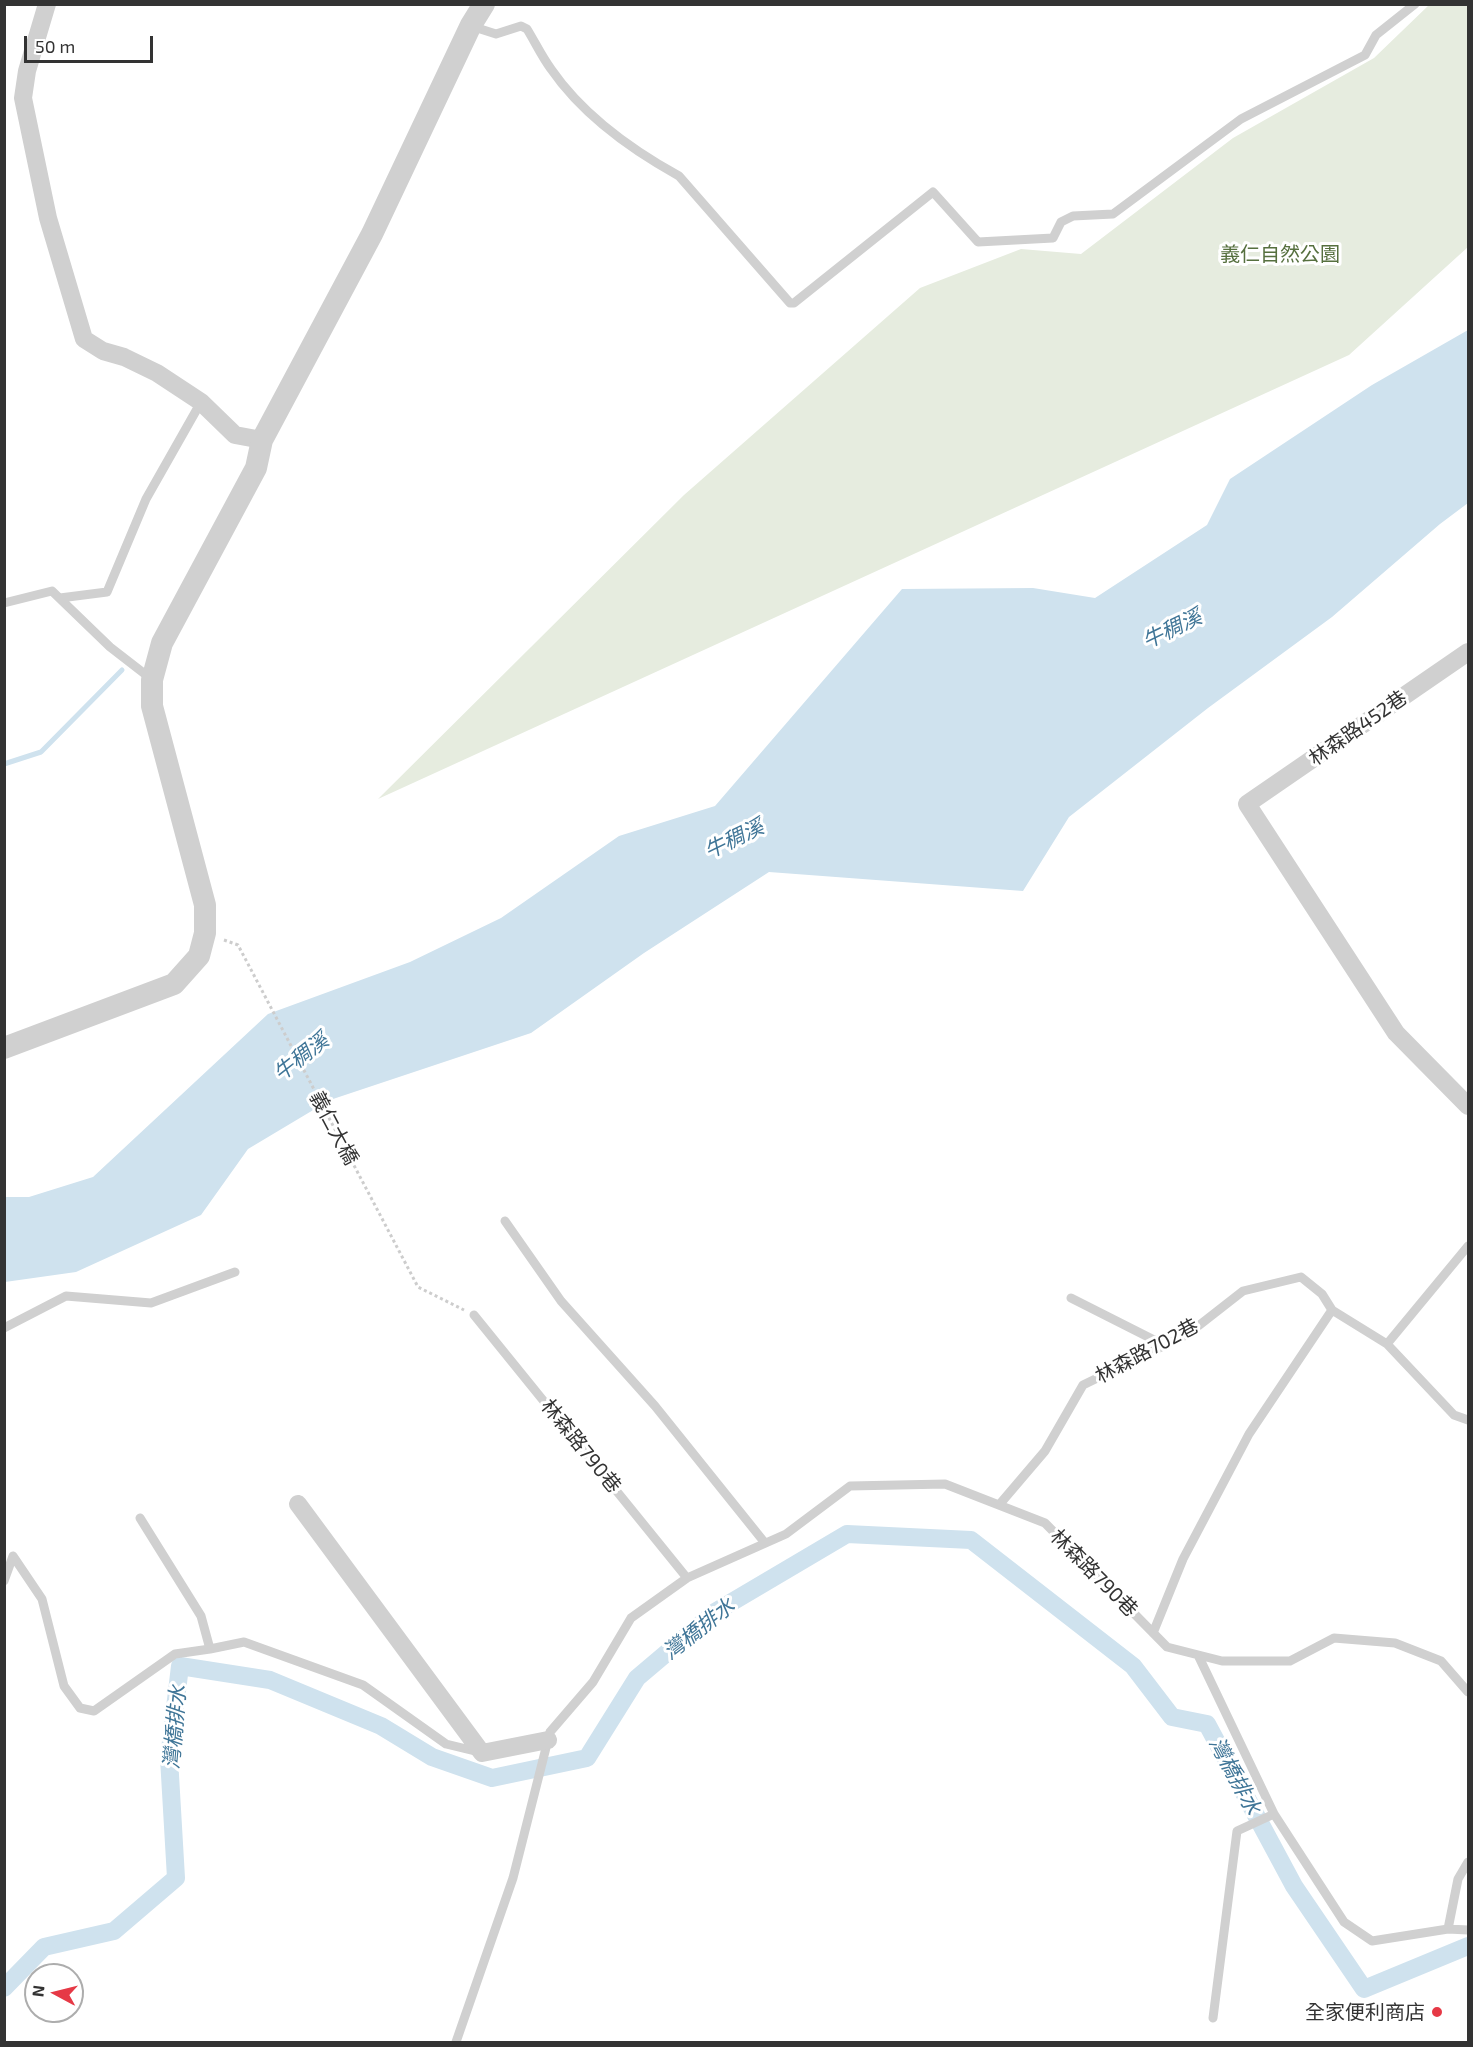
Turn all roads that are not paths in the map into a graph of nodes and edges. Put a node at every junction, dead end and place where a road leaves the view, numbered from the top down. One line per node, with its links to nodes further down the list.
1 (47, 4): 5 (street)
2 (484, 4): 4 (street)
3 (1415, 4): 4 (lane)
4 (471, 25): 6 (street)
5 (201, 402): 6 (street); 7 (lane)
6 (262, 440): 10 (street)
7 (60, 598): 8 (lane); 10 (lane)
8 (4, 603)
9 (1468, 652): 12 (street, 林森路452巷)
10 (152, 680): 11 (street)
11 (4, 1047)
12 (1468, 1106)
13 (505, 1221): 26 (lane)
14 (1468, 1246): 20 (lane)
15 (235, 1272): 19 (lane)
16 (1071, 1298): 21 (lane)
17 (1332, 1311): 20 (lane, 林森路702巷); 21 (lane, 林森路702巷); 30 (lane)
18 (474, 1315): 28 (lane, 林森路790巷)
19 (4, 1328)
20 (1387, 1344): 22 (lane, 林森路702巷)
21 (1164, 1345): 24 (lane, 林森路702巷)
22 (1468, 1420)
23 (298, 1504): 35 (street)
24 (999, 1505): 26 (lane, 林森路790巷); 30 (lane, 林森路790巷)
25 (140, 1518): 31 (lane)
26 (765, 1543): 28 (lane, 林森路790巷)
27 (9, 1557): 29 (lane); 31 (lane)
28 (687, 1578): 34 (lane, 林森路790巷)
29 (4, 1581)
30 (1153, 1633): 32 (lane, 林森路790巷)
31 (210, 1649): 35 (lane)
32 (1198, 1655): 33 (lane, 林森路790巷); 36 (lane)
33 (1468, 1692)
34 (548, 1740): 35 (street); 41 (lane, 林森路790巷)
35 (482, 1753)
36 (1274, 1814): 38 (lane); 40 (lane)
37 (1468, 1862): 38 (lane)
38 (1448, 1929): 39 (lane)
39 (1468, 1930)
40 (1213, 2018)
41 (456, 2043)

